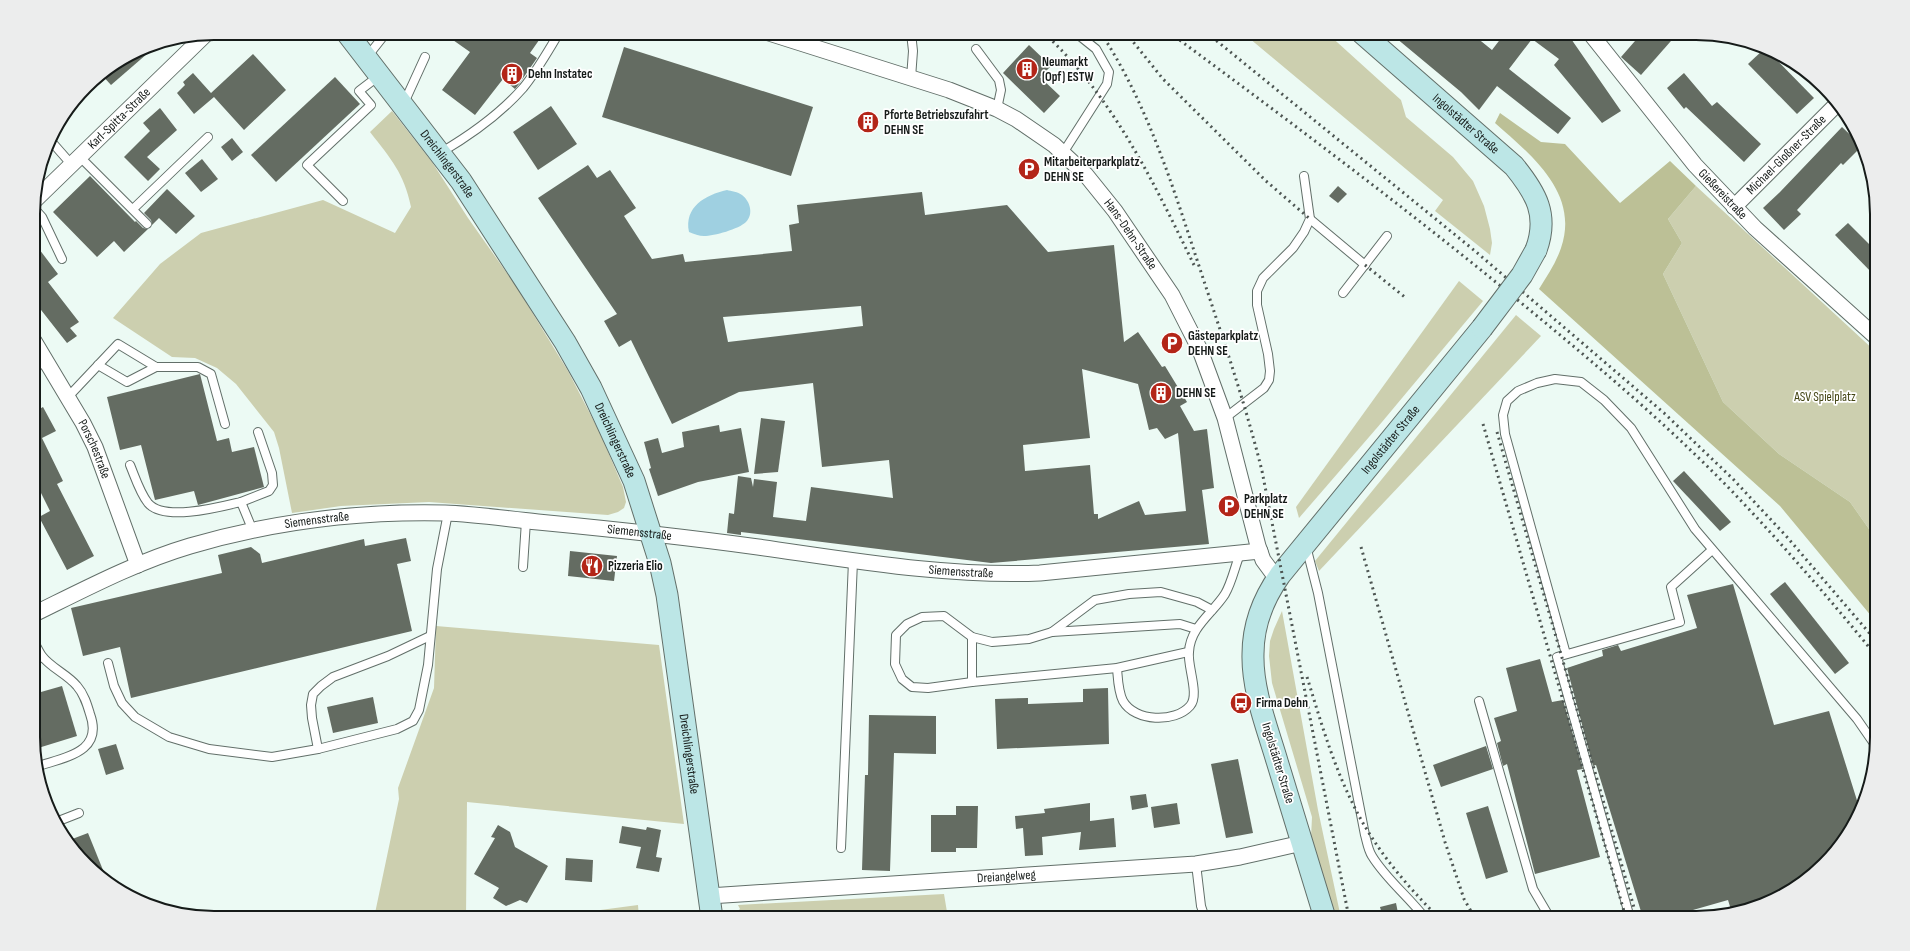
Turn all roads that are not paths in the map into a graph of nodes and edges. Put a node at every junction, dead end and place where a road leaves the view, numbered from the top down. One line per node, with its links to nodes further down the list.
1 (200, 40): 22 (street, Karl-Spitta-Straße)
2 (353, 40): 12 (street, Dreichlingerstraße)
3 (381, 40): 12 (lane)
4 (553, 40): 20 (lane)
5 (791, 40): 14 (street, Hans-Dehn-Straße)
6 (912, 40): 14 (lane)
7 (1085, 40): 21 (lane)
8 (1370, 40): 49 (street, Ingolstädter Straße, bridge)
9 (1601, 40): 26 (street, Gießereistraße)
10 (976, 49): 17 (lane)
11 (425, 56): 15 (lane)
12 (367, 58): 13 (street, Dreichlingerstraße)
13 (381, 74): 15 (street, Dreichlingerstraße); 25 (lane)
14 (911, 78): 17 (street, Hans-Dehn-Straße)
15 (403, 104): 20 (street, Dreichlingerstraße)
16 (1834, 107): 26 (street, Michael-Gloßner-Straße)
17 (996, 109): 21 (street, Hans-Dehn-Straße)
18 (208, 137): 27 (lane)
19 (55, 144): 22 (lane)
20 (440, 153): 48 (street, Dreichlingerstraße)
21 (1063, 153): 40 (street, Hans-Dehn-Straße)
22 (76, 161): 24 (street, Karl-Spitta-Straße); 27 (lane)
23 (1304, 176): 29 (lane)
24 (41, 195)
25 (344, 201)
26 (1734, 207): 35 (street, Gießereistraße)
27 (133, 209): 30 (lane)
28 (40, 211): 32 (lane)
29 (1310, 219): 33 (lane); 40 (lane)
30 (147, 224)
31 (1388, 236): 33 (lane)
32 (62, 259)
33 (1365, 265): 34 (lane)
34 (1343, 293)
35 (1870, 332)
36 (40, 365): 39 (street, Porschestraße)
37 (98, 365): 38 (lane); 38 (lane); 39 (lane)
38 (156, 367): 41 (lane)
39 (68, 397): 54 (street, Porschestraße)
40 (1225, 418): 51 (street, Hans-Dehn-Straße)
41 (225, 424)
42 (258, 432): 44 (lane)
43 (130, 465): 44 (lane)
44 (240, 502): 47 (lane)
45 (448, 513): 46 (street, Siemensstraße); 47 (street, Siemensstraße); 61 (lane)
46 (526, 521): 48 (street, Siemensstraße); 55 (lane)
47 (253, 531): 54 (street, Siemensstraße)
48 (651, 533): 53 (street, Siemensstraße); 79 (street, Dreichlingerstraße)
49 (1305, 543): 56 (street, Ingolstädter Straße); 83 (lane)
50 (1712, 550): 65 (lane); 65 (lane); 71 (lane)
51 (1260, 552): 52 (street, Siemensstraße); 56 (street, Hans-Dehn-Straße)
52 (1240, 554): 53 (street, Siemensstraße); 57 (lane)
53 (853, 560): 77 (lane)
54 (138, 565): 58 (street, Siemensstraße)
55 (523, 567)
56 (1277, 578): 76 (street, Ingolstädter Straße)
57 (1212, 610): 59 (lane); 60 (lane)
58 (40, 611)
59 (1196, 629): 60 (lane); 63 (lane)
60 (1052, 632): 62 (lane)
61 (430, 636): 72 (lane); 72 (lane)
62 (972, 637): 69 (lane); 69 (lane)
63 (1188, 652): 68 (lane); 68 (lane)
64 (40, 653): 66 (lane)
65 (1566, 654): 85 (lane)
66 (42, 657): 73 (lane)
67 (108, 663): 72 (lane)
68 (1117, 668): 69 (lane)
69 (972, 682)
70 (1479, 701): 84 (lane)
71 (1870, 738)
72 (318, 749)
73 (42, 765)
74 (79, 814): 75 (lane)
75 (61, 820)
76 (1302, 843): 78 (street, Dreiangelweg); 82 (street, Ingolstädter Straße)
77 (841, 848)
78 (1196, 864): 79 (street, Dreiangelweg); 81 (lane)
79 (709, 896): 80 (street, Dreichlingerstraße)
80 (711, 911)
81 (1203, 911)
82 (1323, 911)
83 (1419, 911)
84 (1546, 911)
85 (1628, 911)

